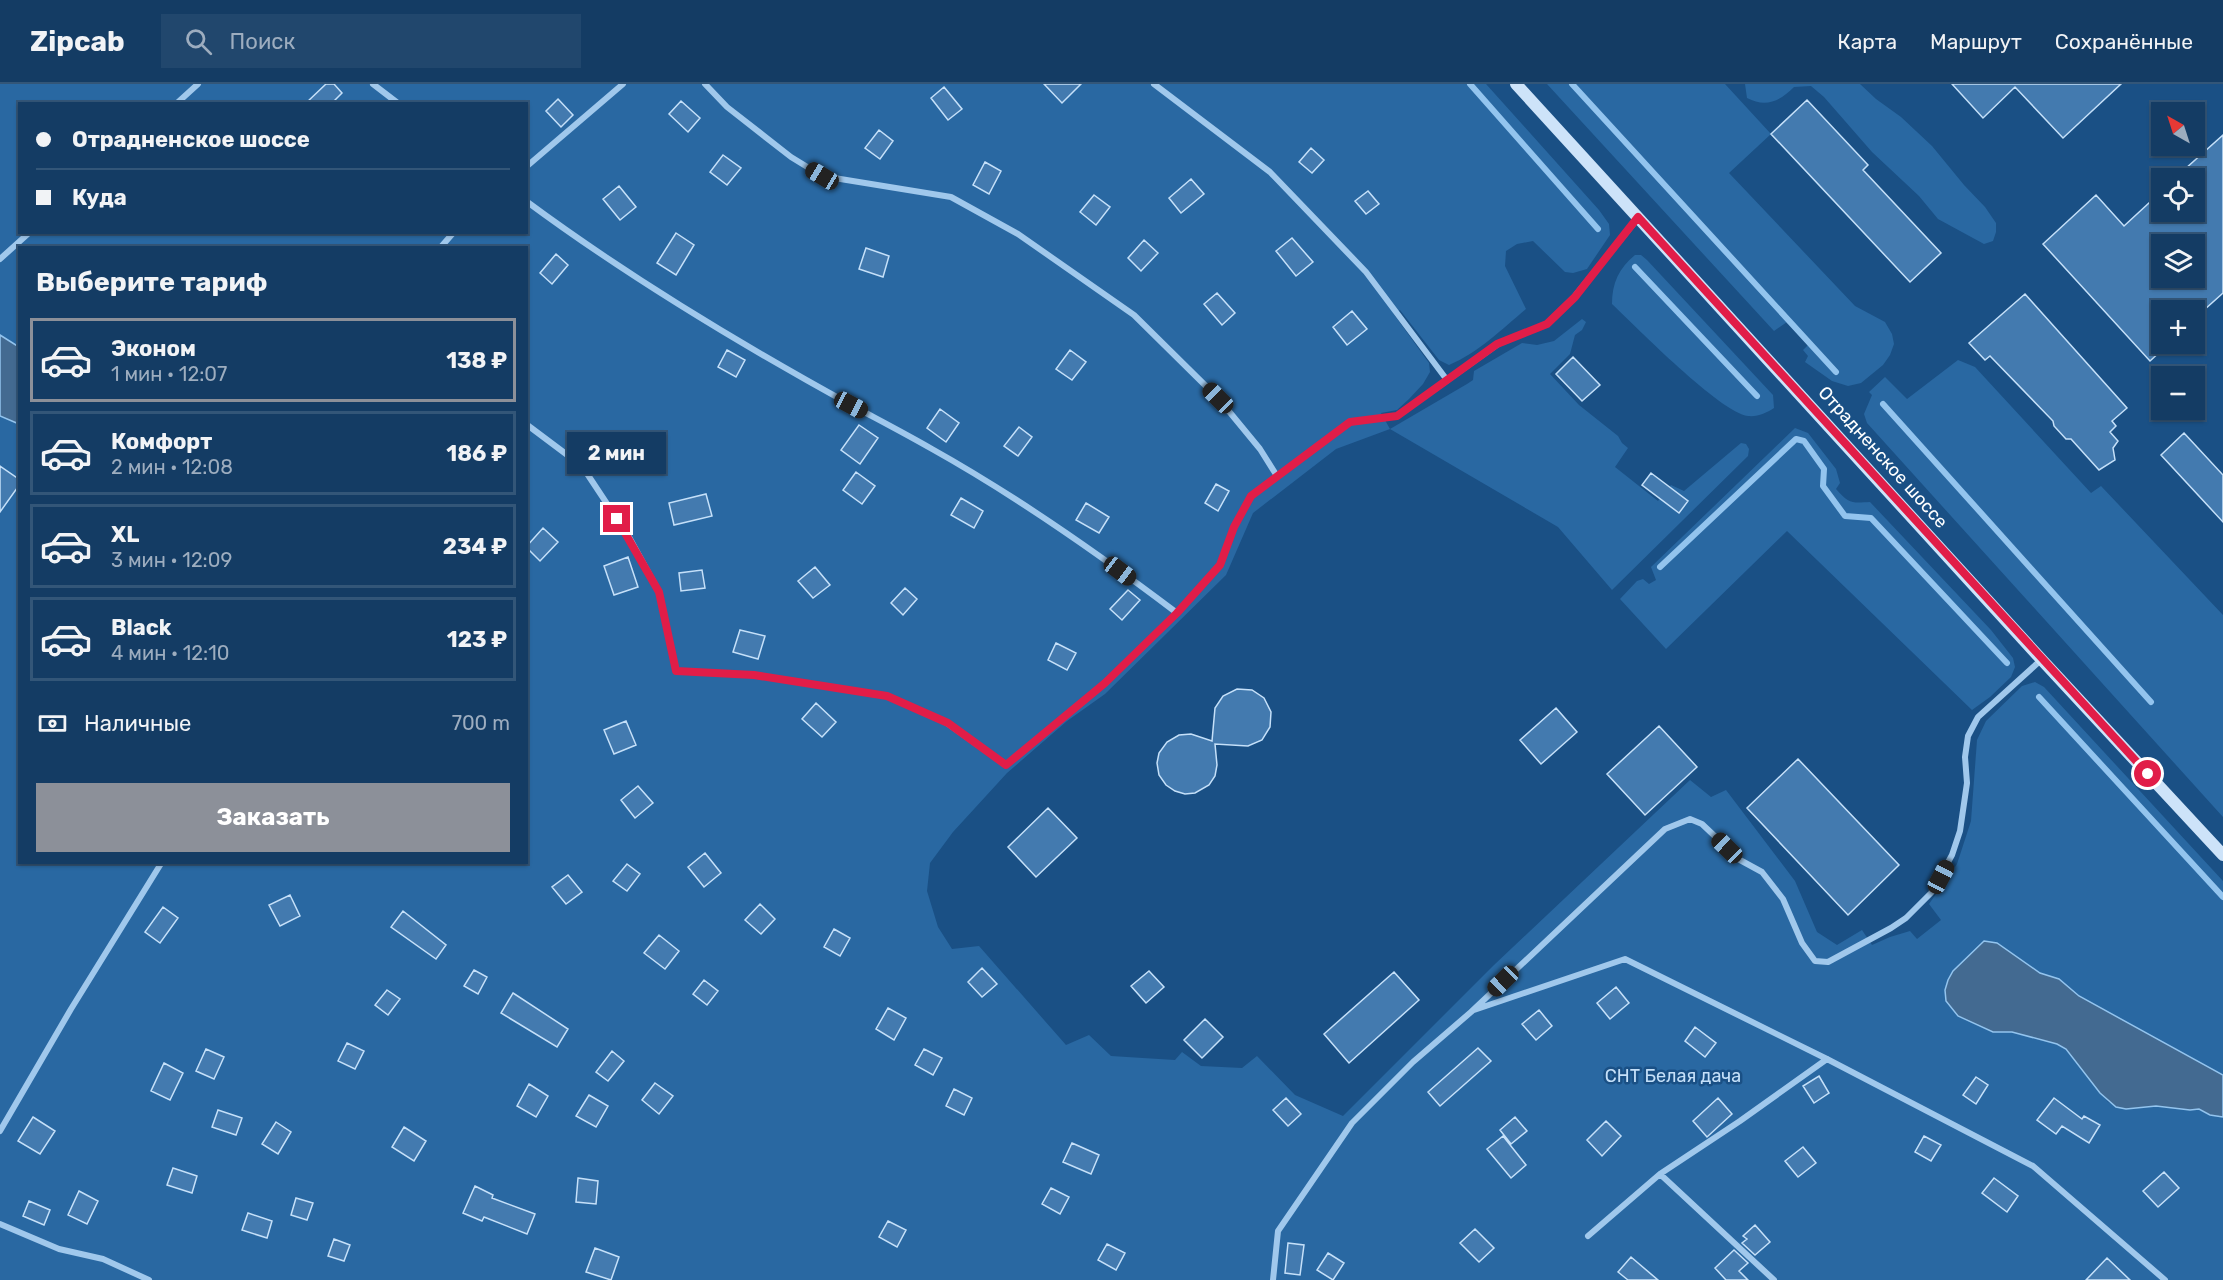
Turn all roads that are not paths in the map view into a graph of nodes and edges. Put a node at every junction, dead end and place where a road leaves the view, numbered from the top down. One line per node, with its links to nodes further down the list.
1 (198, 84): 7 (street)
2 (373, 84): 8 (street)
3 (623, 84): 9 (street)
4 (705, 84): 18 (street)
5 (1154, 84): 16 (street)
6 (1516, 84): 11 (main road, Отрадненское шоссе)
7 (178, 102)
8 (396, 102)
9 (528, 165)
10 (528, 202): 19 (street)
11 (1638, 217): 16 (street); 20 (main road, Отрадненское шоссе)
12 (28, 234): 15 (street)
13 (452, 234): 14 (street)
14 (442, 246)
15 (0, 259)
16 (1447, 380): 18 (street)
17 (528, 426): 19 (street)
18 (1277, 476): 19 (street)
19 (1177, 613)
20 (2042, 660): 21 (main road, Отрадненское шоссе); 23 (street)
21 (2223, 855)
22 (161, 864): 25 (street)
23 (1471, 1012): 24 (street); 30 (street)
24 (1827, 1059): 26 (street); 32 (street)
25 (0, 1131)
26 (1660, 1174): 28 (street); 31 (street)
27 (0, 1224): 29 (street)
28 (1588, 1236)
29 (149, 1280)
30 (1272, 1280)
31 (1774, 1280)
32 (2165, 1280)

